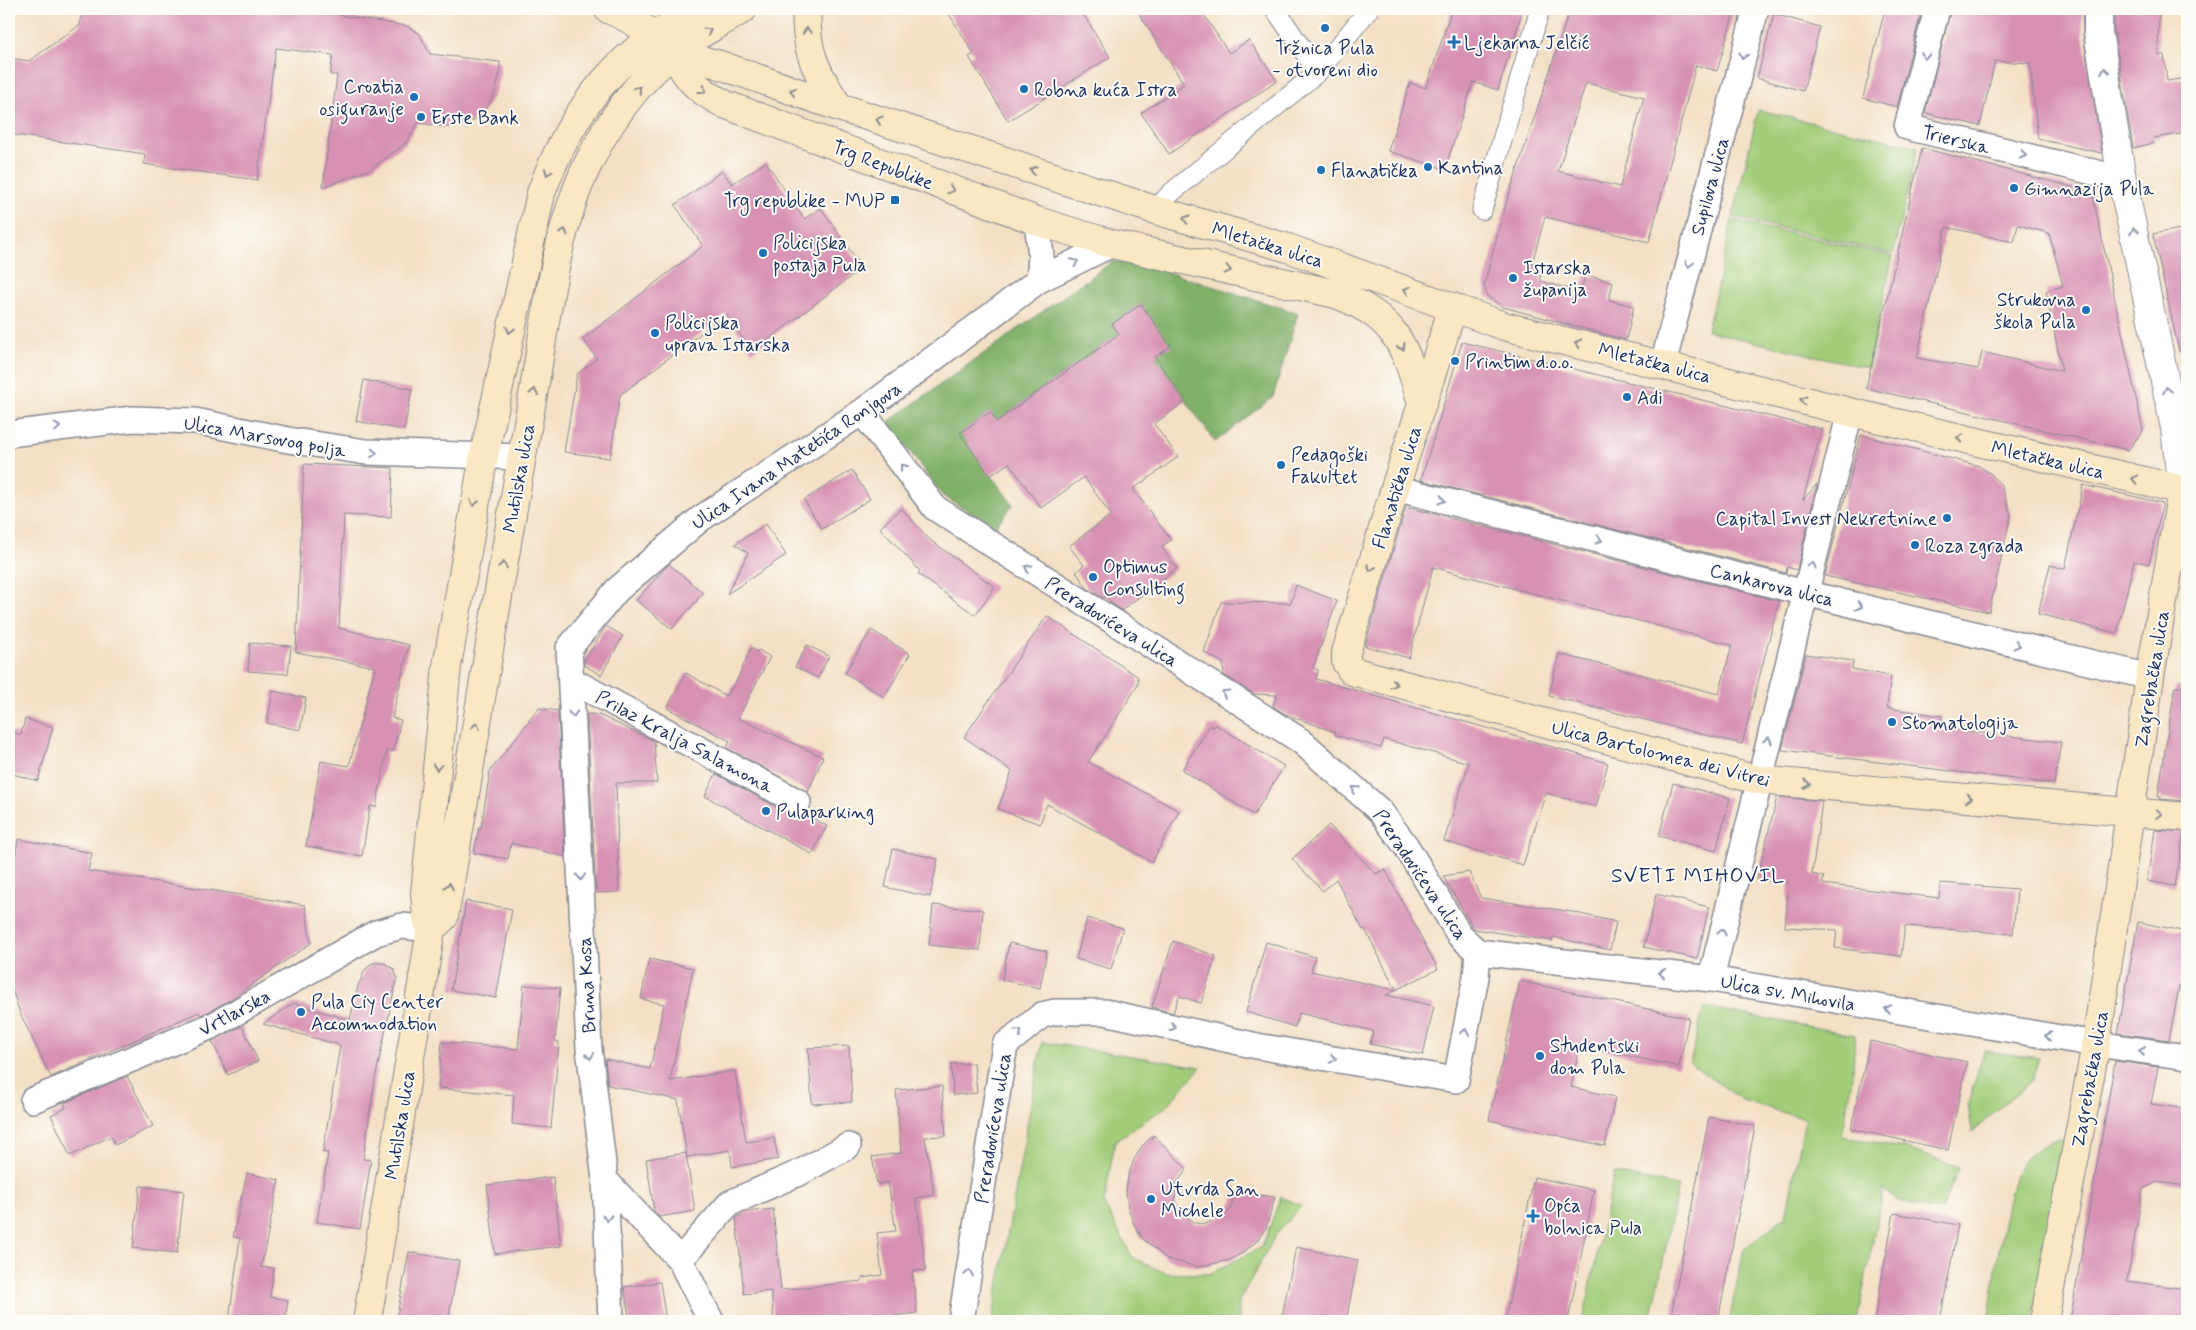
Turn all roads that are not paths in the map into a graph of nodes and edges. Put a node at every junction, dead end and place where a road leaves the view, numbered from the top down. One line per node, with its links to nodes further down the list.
1 (608, 9): 11 (main road)
2 (696, 9): 11 (main road)
3 (743, 9): 11 (main road, one-way to 3)
4 (807, 9): 13 (main road, one-way to 4)
5 (1275, 9): 12 (street)
6 (1369, 9): 12 (street)
7 (1540, 9): 17 (street)
8 (1756, 9): 22 (street, Supilova ulica, one-way to 22)
9 (1937, 9): 14 (street, Trierska, one-way to 14)
10 (2098, 9): 14 (street, Zagrebačka ulica, one-way to 10)
11 (663, 45): 13 (main road, Trg Republike, one-way to 11); 18 (main road, Trg Republike, one-way to 18); 27 (main road, Mutilska ulica, one-way to 27); 28 (main road, Mutilska ulica, one-way to 11)
12 (1318, 72): 16 (street)
13 (839, 107): 15 (main road, Trg Republike, one-way to 13)
14 (2122, 179): 30 (street, Zagrebačka ulica, one-way to 14)
15 (1080, 185): 16 (main road, Mletačka ulica)
16 (1155, 210): 21 (main road, Mletačka ulica, one-way to 16)
17 (1482, 210)
18 (1037, 221): 19 (main road, Trg Republike); 20 (street)
19 (1112, 244): 20 (street, Ulica Ivana Matetića Ronjgova, one-way to 19); 23 (main road, Mletačka ulica, one-way to 23)
20 (1039, 280): 24 (street, Ulica Ivana Matetića Ronjgova)
21 (1453, 307): 22 (main road, Mletačka ulica, one-way to 21); 23 (main road, Flanatička ulica)
22 (1663, 364): 25 (main road, Mletačka ulica, one-way to 22)
23 (1422, 403): 29 (main road, Flanatička ulica)
24 (862, 412): 32 (street, Ulica Ivana Matetića Ronjgova); 41 (street, Preradovićeva ulica, one-way to 24)
25 (1850, 412): 30 (main road, Mletačka ulica, one-way to 25); 31 (street, one-way to 25)
26 (9, 434): 27 (street, Ulica Marsovog polja, one-way to 27)
27 (484, 455): 28 (street, Ulica Marsovog polja); 40 (main road, Mutilska ulica, one-way to 40)
28 (522, 457): 40 (main road, Mutilska ulica, one-way to 28)
29 (1395, 488): 31 (street, Cankarova ulica, one-way to 31); 33 (main road, Flanatička ulica, one-way to 33)
30 (2185, 490): 34 (main road, Zagrebačka ulica)
31 (1805, 593): 34 (street, Cankarova ulica, one-way to 34); 36 (street, one-way to 31)
32 (570, 648): 35 (street, Bruna Kosa)
33 (1349, 668): 36 (main road, Ulica Bartolomea dei Vitrei, one-way to 36)
34 (2150, 677): 38 (main road, Zagrebačka ulica)
35 (571, 680): 37 (street, Prilaz Kralja Salamona); 47 (street, Bruna Kosa, one-way to 47)
36 (1758, 780): 38 (main road, Ulica Bartolomea dei Vitrei, one-way to 38); 42 (street, one-way to 36)
37 (798, 802)
38 (2131, 811): 39 (main road, Ulica Bartolomea dei Vitrei, one-way to 39); 43 (main road, Zagrebačka ulica)
39 (2187, 817)
40 (432, 929): 45 (street, Vrtlarska); 49 (main road, Mutilska ulica)
41 (1478, 952): 42 (street, Ulica sv. Mihovila, one-way to 41); 52 (street, Preradovićeva ulica, one-way to 41)
42 (1711, 979): 43 (street, Ulica sv. Mihovila, one-way to 42)
43 (2096, 1044): 44 (street, Ulica sv. Mihovila, one-way to 43); 53 (main road, Zagrebačka ulica)
44 (2187, 1057)
45 (33, 1100)
46 (848, 1146): 48 (street)
47 (605, 1180): 48 (street); 50 (street, Bruna Kosa, one-way to 50)
48 (680, 1260): 51 (street)
49 (367, 1321)
50 (611, 1321)
51 (711, 1321)
52 (961, 1321)
53 (2044, 1321)

